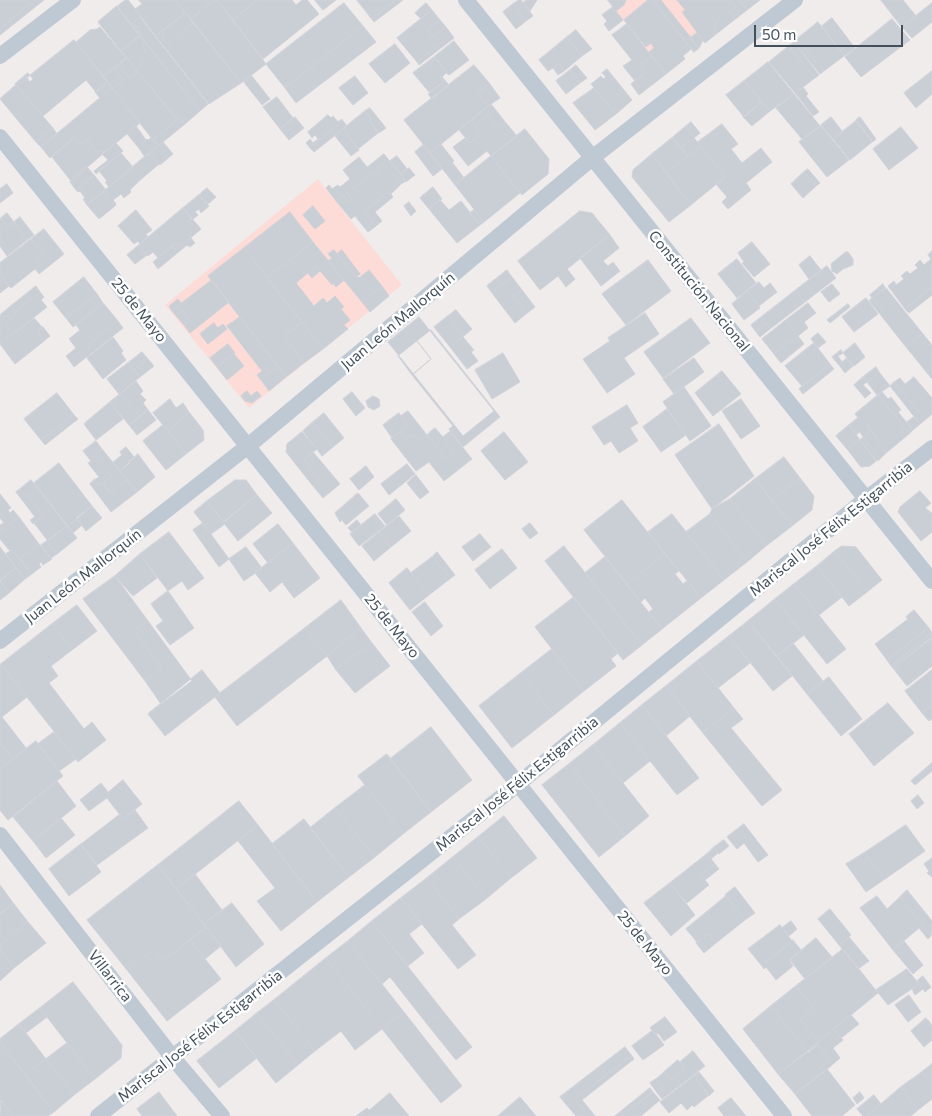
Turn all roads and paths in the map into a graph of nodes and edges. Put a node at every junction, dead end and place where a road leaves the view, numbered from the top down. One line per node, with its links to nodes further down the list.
1 (73, 0): 4 (street)
2 (466, 0): 6 (street, Constitución Nacional)
3 (795, 0): 6 (street, Juan León Mallorquín)
4 (0, 56)
5 (0, 137): 7 (street, 25 de Mayo)
6 (592, 158): 7 (street, Juan León Mallorquín); 9 (street, Constitución Nacional)
7 (248, 446): 11 (street, Juan León Mallorquín); 12 (street, 25 de Mayo)
8 (932, 448): 9 (street, Mariscal José Félix Estigarribia)
9 (866, 499): 10 (street, Constitución Nacional); 12 (street, Mariscal José Félix Estigarribia)
10 (932, 582)
11 (0, 640)
12 (518, 784): 14 (street, Mariscal José Félix Estigarribia); 17 (street, 25 de Mayo)
13 (0, 835): 14 (street, Villarrica)
14 (173, 1058): 15 (street, Mariscal José Félix Estigarribia); 16 (street, Villarrica)
15 (98, 1116)
16 (222, 1116)
17 (784, 1116)

